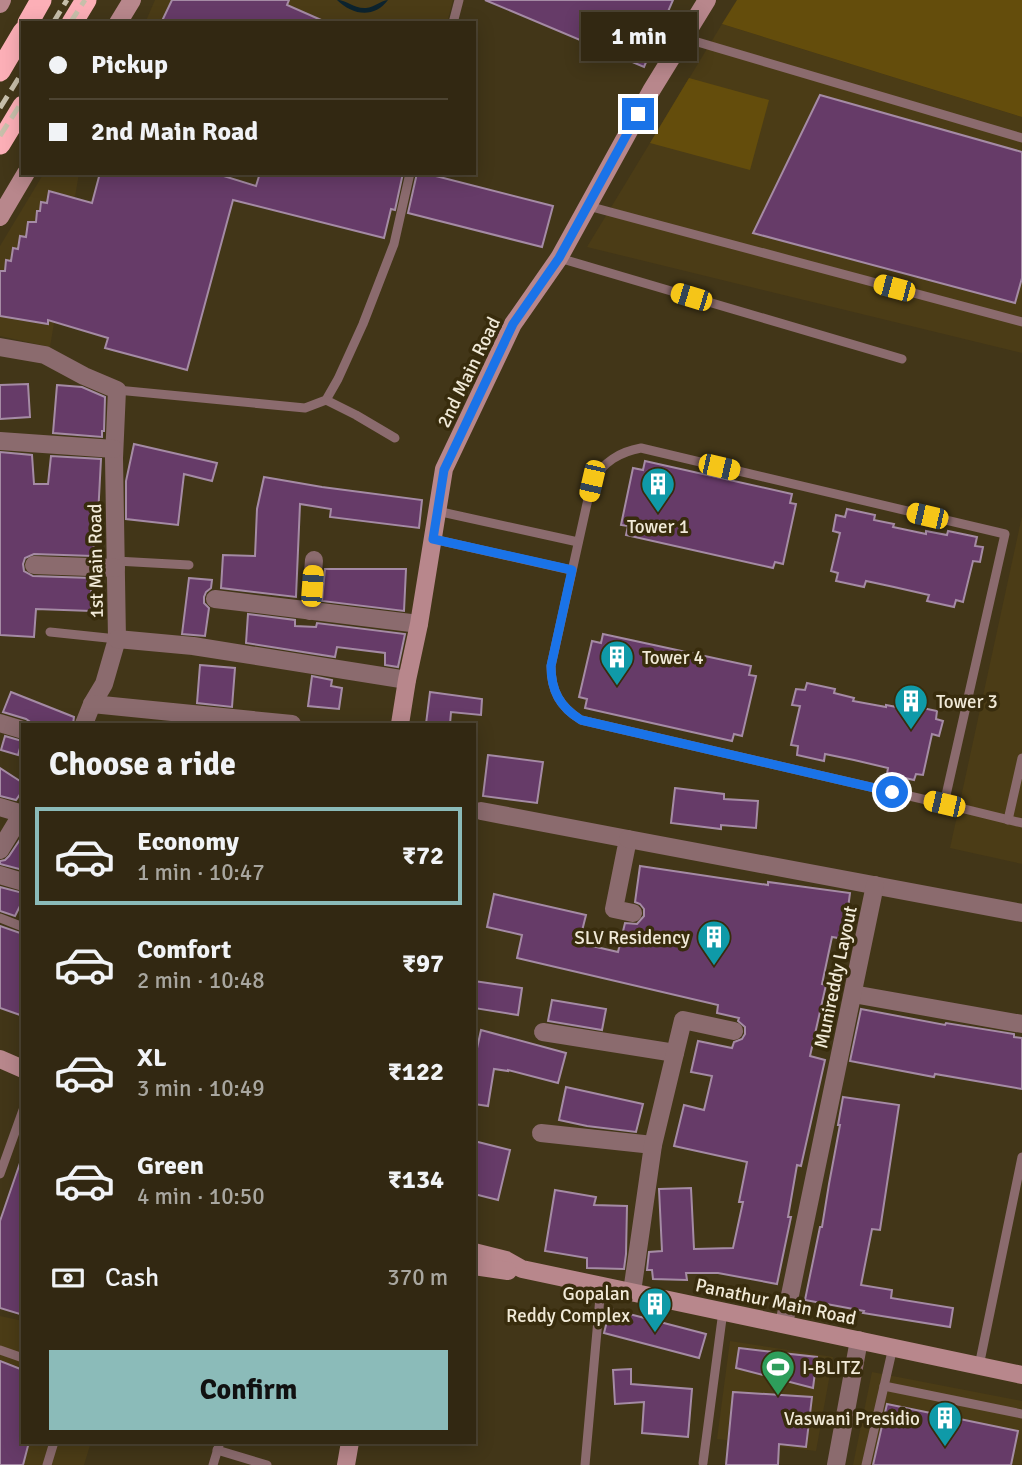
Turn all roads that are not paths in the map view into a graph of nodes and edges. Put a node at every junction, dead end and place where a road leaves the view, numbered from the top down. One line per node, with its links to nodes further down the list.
1 (41, 0): 6 (highway)
2 (86, 0): 7 (highway)
3 (132, 0): 8 (street)
4 (459, 0): 9 (lane)
5 (707, 0): 11 (street, 2nd Main Road)
6 (29, 21)
7 (73, 21)
8 (119, 21)
9 (454, 21)
10 (21, 35): 12 (highway)
11 (684, 38): 14 (lane); 18 (street, 2nd Main Road)
12 (0, 71)
13 (21, 109): 15 (highway)
14 (1022, 138)
15 (0, 144)
16 (25, 175): 19 (street)
17 (410, 175): 25 (lane)
18 (588, 206): 20 (street, 2nd Main Road); 21 (lane)
19 (0, 217)
20 (559, 258): 23 (lane); 29 (street, 2nd Main Road)
21 (1022, 323)
22 (0, 347): 24 (street)
23 (902, 359)
24 (117, 390): 25 (lane); 28 (street, 1st Main Road)
25 (326, 400): 26 (lane)
26 (395, 438)
27 (0, 441): 28 (street)
28 (114, 449): 33 (street, 1st Main Road)
29 (437, 511): 30 (street, 2nd Main Road); 31 (lane)
30 (433, 539): 36 (lane); 39 (street, 2nd Main Road)
31 (578, 542): 36 (lane); 50 (lane)
32 (314, 561): 38 (street)
33 (116, 564): 34 (street); 35 (lane); 41 (street, 1st Main Road)
34 (34, 565)
35 (189, 565)
36 (572, 570): 50 (lane)
37 (215, 599): 38 (street)
38 (310, 611): 39 (street)
39 (419, 624): 42 (street, 2nd Main Road)
40 (50, 632): 41 (lane)
41 (117, 639): 42 (street); 43 (street, 1st Main Road)
42 (407, 680): 47 (street, 2nd Main Road)
43 (92, 704): 45 (street, 1st Main Road); 46 (street)
44 (0, 723): 48 (street)
45 (84, 723)
46 (282, 723)
47 (400, 723)
48 (21, 729)
49 (1022, 758): 55 (lane)
50 (944, 804): 55 (lane)
51 (0, 807): 53 (street)
52 (481, 811): 57 (street, Munireddy Layout)
53 (21, 813)
54 (21, 815): 58 (street)
55 (1008, 820): 56 (lane)
56 (1022, 823)
57 (628, 839): 61 (street, Munireddy Layout); 62 (street)
58 (0, 850)
59 (0, 875): 60 (street)
60 (21, 881)
61 (876, 885): 63 (street); 66 (street, Munireddy Layout)
62 (633, 913)
63 (1022, 913)
64 (0, 918): 65 (lane)
65 (21, 926)
66 (853, 994): 67 (street); 84 (street, Munireddy Layout)
67 (1022, 1024)
68 (734, 1031): 70 (street)
69 (542, 1032): 70 (street)
70 (675, 1052): 75 (street)
71 (0, 1059): 72 (street)
72 (21, 1068)
73 (21, 1116): 77 (lane)
74 (541, 1133): 75 (street)
75 (653, 1145): 82 (street)
76 (1022, 1157): 89 (lane)
77 (0, 1174)
78 (476, 1253): 80 (street, Panathur Main Road)
79 (476, 1266): 80 (street, Panathur Main Road)
80 (522, 1269): 81 (street, Panathur Main Road)
81 (601, 1286): 82 (street, Panathur Main Road); 101 (lane)
82 (632, 1292): 83 (street, Panathur Main Road)
83 (723, 1311): 84 (street, Panathur Main Road); 96 (lane)
84 (784, 1324): 85 (street, Panathur Main Road)
85 (859, 1340): 86 (street, Panathur Main Road); 102 (street)
86 (893, 1347): 89 (street, Panathur Main Road); 91 (lane)
87 (0, 1350): 88 (lane)
88 (21, 1357)
89 (979, 1366): 90 (street, Panathur Main Road)
90 (1022, 1375)
91 (884, 1386): 92 (lane); 103 (lane)
92 (1022, 1414)
93 (53, 1444): 97 (lane)
94 (349, 1444): 100 (street)
95 (218, 1446): 98 (lane); 99 (lane)
96 (703, 1463)
97 (47, 1465)
98 (213, 1465)
99 (267, 1465)
100 (346, 1465)
101 (585, 1465)
102 (836, 1465)
103 (866, 1465)

